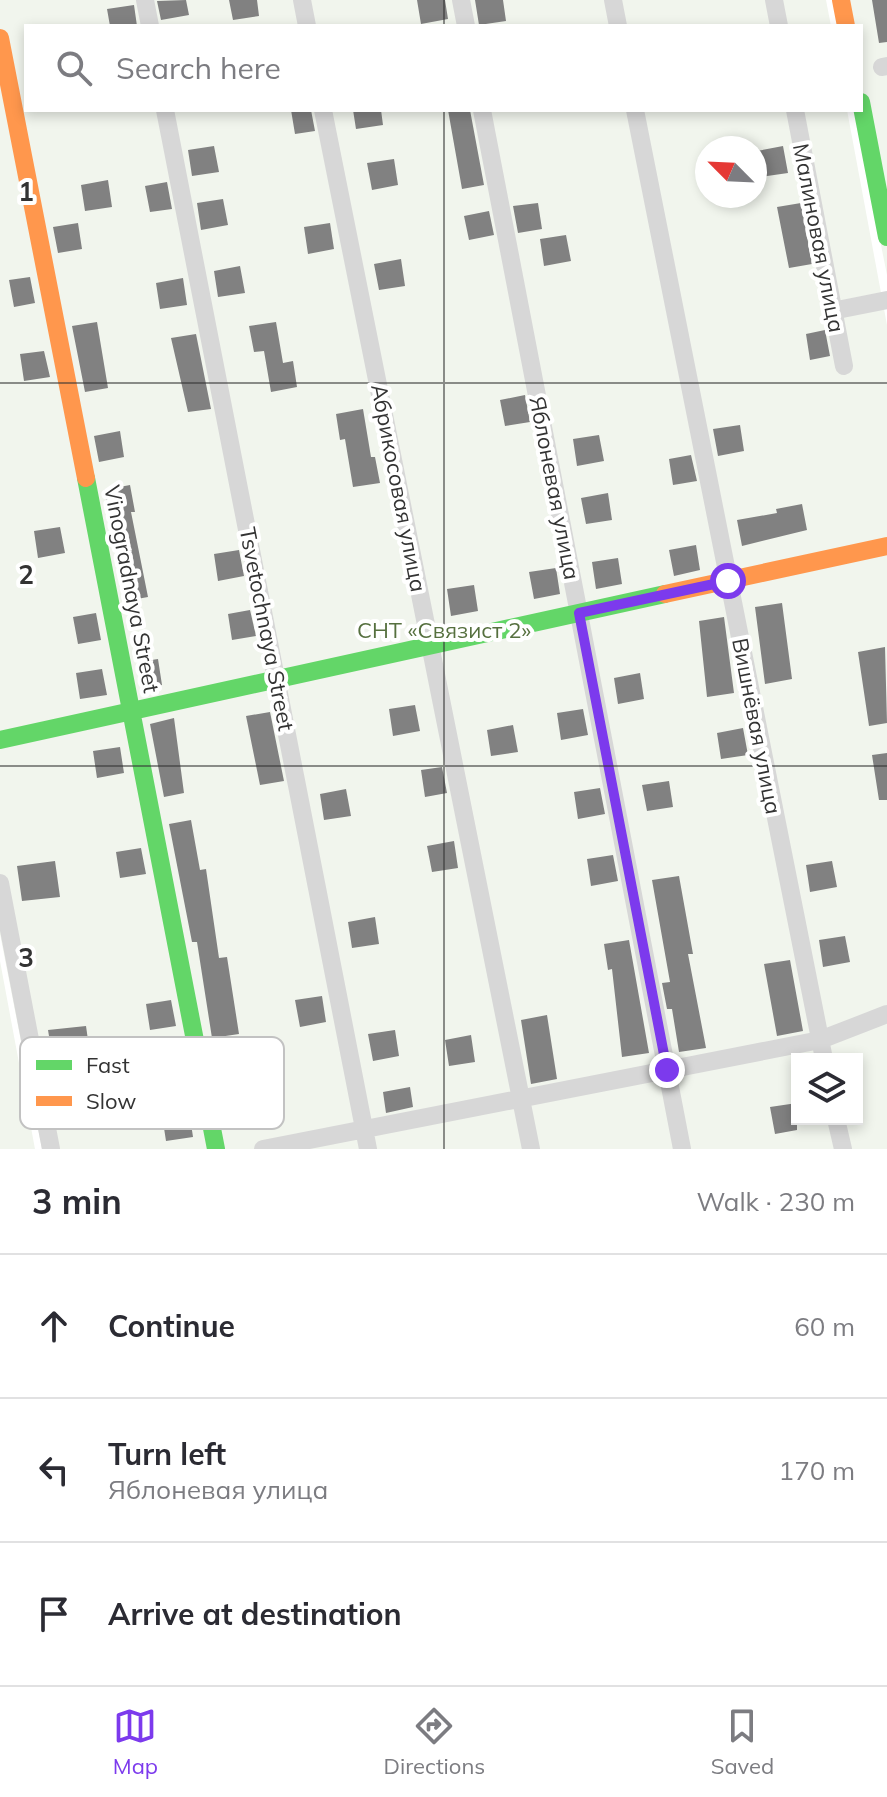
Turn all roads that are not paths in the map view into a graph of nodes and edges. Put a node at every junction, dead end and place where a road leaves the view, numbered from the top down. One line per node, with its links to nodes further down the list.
1 (145, 0): 7 (street)
2 (302, 0): 8 (street)
3 (461, 0): 9 (street)
4 (613, 0): 10 (street)
5 (774, 0): 11 (street)
6 (841, 0): 12 (street)
7 (150, 24)
8 (307, 24)
9 (466, 24)
10 (618, 24)
11 (779, 24)
12 (846, 24)
13 (0, 38): 29 (street, Vinogradnaya Street)
14 (165, 112): 28 (street, Tsvetochnaya Street)
15 (323, 112): 27 (street, Абрикосовая улица)
16 (482, 112): 26 (street, Яблоневая улица)
17 (635, 112): 25 (street, Вишнёвая улица)
18 (795, 112): 22 (street, Малиновая улица)
19 (863, 112): 20 (street)
20 (887, 237)
21 (887, 300): 22 (street)
22 (832, 311): 23 (street, Малиновая улица)
23 (844, 366)
24 (887, 546): 25 (street)
25 (728, 581): 26 (street); 35 (street, Вишнёвая улица)
26 (579, 613): 27 (street); 37 (street, Яблоневая улица)
27 (431, 646): 28 (street); 38 (street, Абрикосовая улица)
28 (277, 680): 29 (street); 42 (street, Tsvetochnaya Street)
29 (132, 711): 30 (street); 34 (street, Vinogradnaya Street)
30 (0, 740)
31 (0, 883): 33 (street)
32 (887, 1014): 35 (street)
33 (30, 1037)
34 (195, 1037)
35 (820, 1040): 36 (street, Вишнёвая улица); 37 (street)
36 (823, 1053)
37 (667, 1070): 38 (street); 48 (street, Яблоневая улица)
38 (522, 1098): 42 (street); 47 (street, Абрикосовая улица)
39 (837, 1125): 49 (street)
40 (47, 1129): 43 (street)
41 (212, 1129): 44 (street, Vinogradnaya Street)
42 (365, 1129): 45 (street); 46 (street, Tsvetochnaya Street)
43 (51, 1149)
44 (216, 1149)
45 (263, 1149)
46 (368, 1149)
47 (531, 1149)
48 (682, 1149)
49 (843, 1149)

